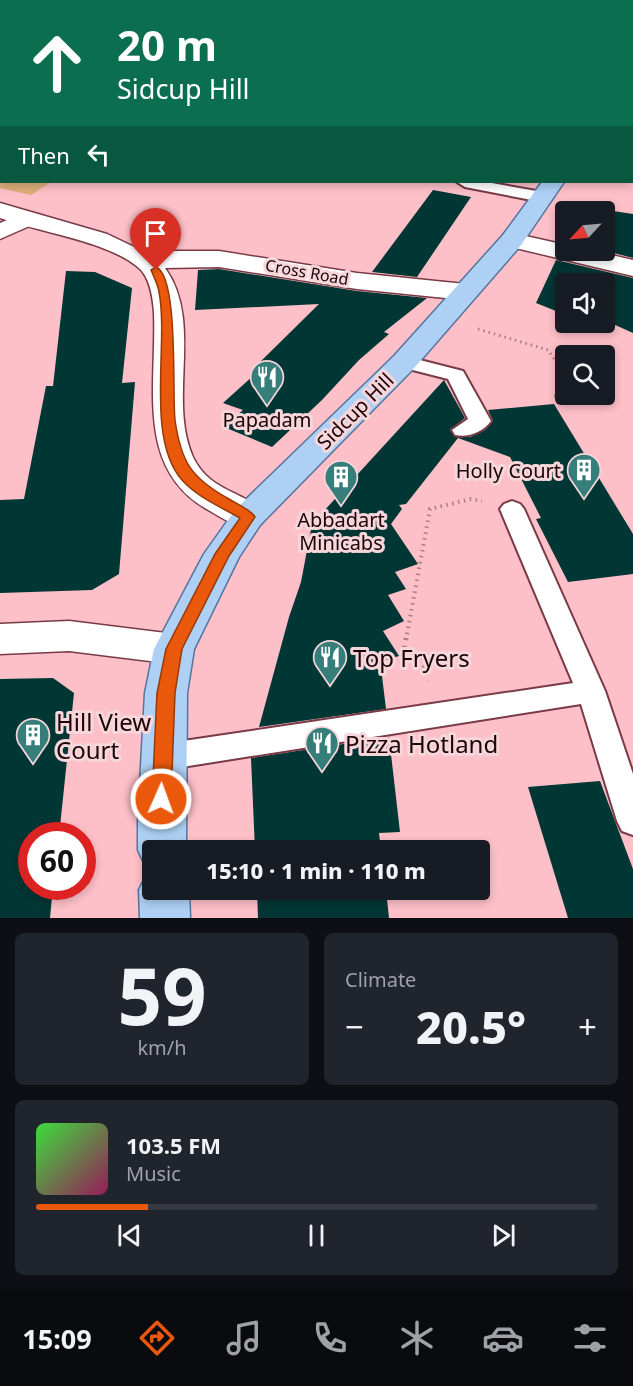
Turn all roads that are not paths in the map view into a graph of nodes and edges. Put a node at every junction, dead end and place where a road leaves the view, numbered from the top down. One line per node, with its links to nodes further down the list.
1 (477, 183): 2 (lane)
2 (547, 189): 6 (main road, Sidcup Hill)
3 (0, 210): 4 (street)
4 (27, 219): 5 (street); 7 (street)
5 (0, 232)
6 (512, 240): 8 (street); 9 (main road, Sidcup Hill)
7 (149, 264): 9 (street, Cross Road); 13 (street)
8 (633, 268)
9 (465, 292): 10 (main road, Sidcup Hill)
10 (404, 362): 11 (lane); 13 (main road, Sidcup Hill)
11 (463, 430)
12 (512, 508): 16 (lane)
13 (248, 517): 15 (main road, Sidcup Hill)
14 (0, 639): 15 (street)
15 (174, 649): 17 (main road, Sidcup Hill)
16 (591, 691): 17 (lane); 18 (lane)
17 (163, 757): 19 (main road, Sidcup Hill)
18 (633, 821)
19 (162, 840)
20 (164, 900): 21 (main road)
21 (165, 918)

